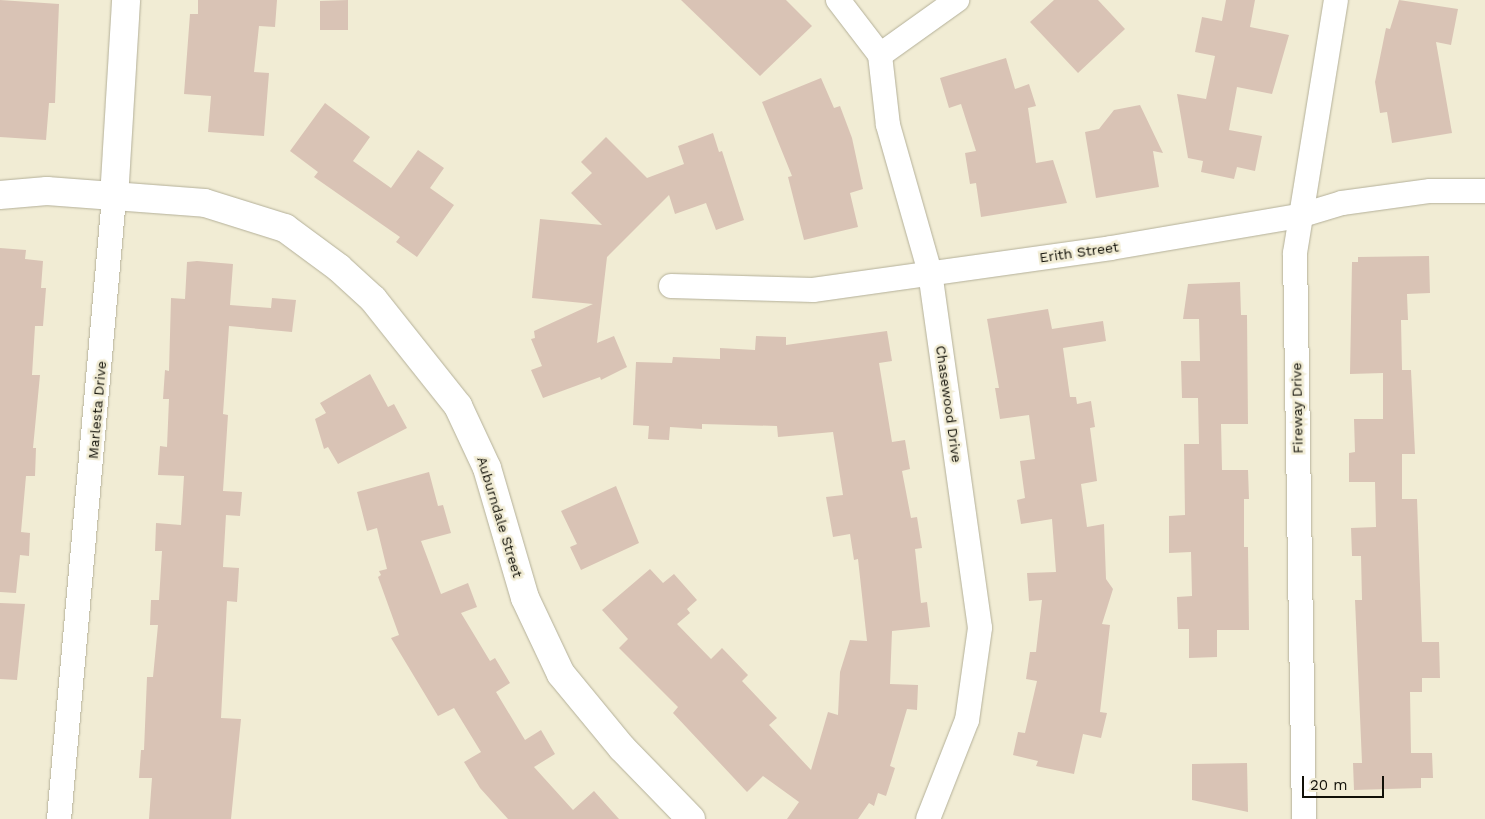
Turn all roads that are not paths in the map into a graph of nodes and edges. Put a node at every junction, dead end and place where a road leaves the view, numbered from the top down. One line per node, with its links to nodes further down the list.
1 (126, 0): 8 (street, Marlesta Drive)
2 (838, 0): 5 (street)
3 (957, 0): 5 (street)
4 (1336, 0): 9 (street, Fireway Drive)
5 (880, 55): 10 (street, Chasewood Drive)
6 (1485, 191): 9 (street, Erith Street)
7 (0, 195): 8 (street, Auburndale Street)
8 (114, 198): 12 (street, Marlesta Drive); 13 (street, Auburndale Street)
9 (1299, 216): 10 (street, Erith Street); 15 (street, Fireway Drive)
10 (930, 272): 11 (street, Erith Street); 14 (street, Chasewood Drive)
11 (671, 286)
12 (59, 819)
13 (691, 819)
14 (928, 819)
15 (1304, 819)

